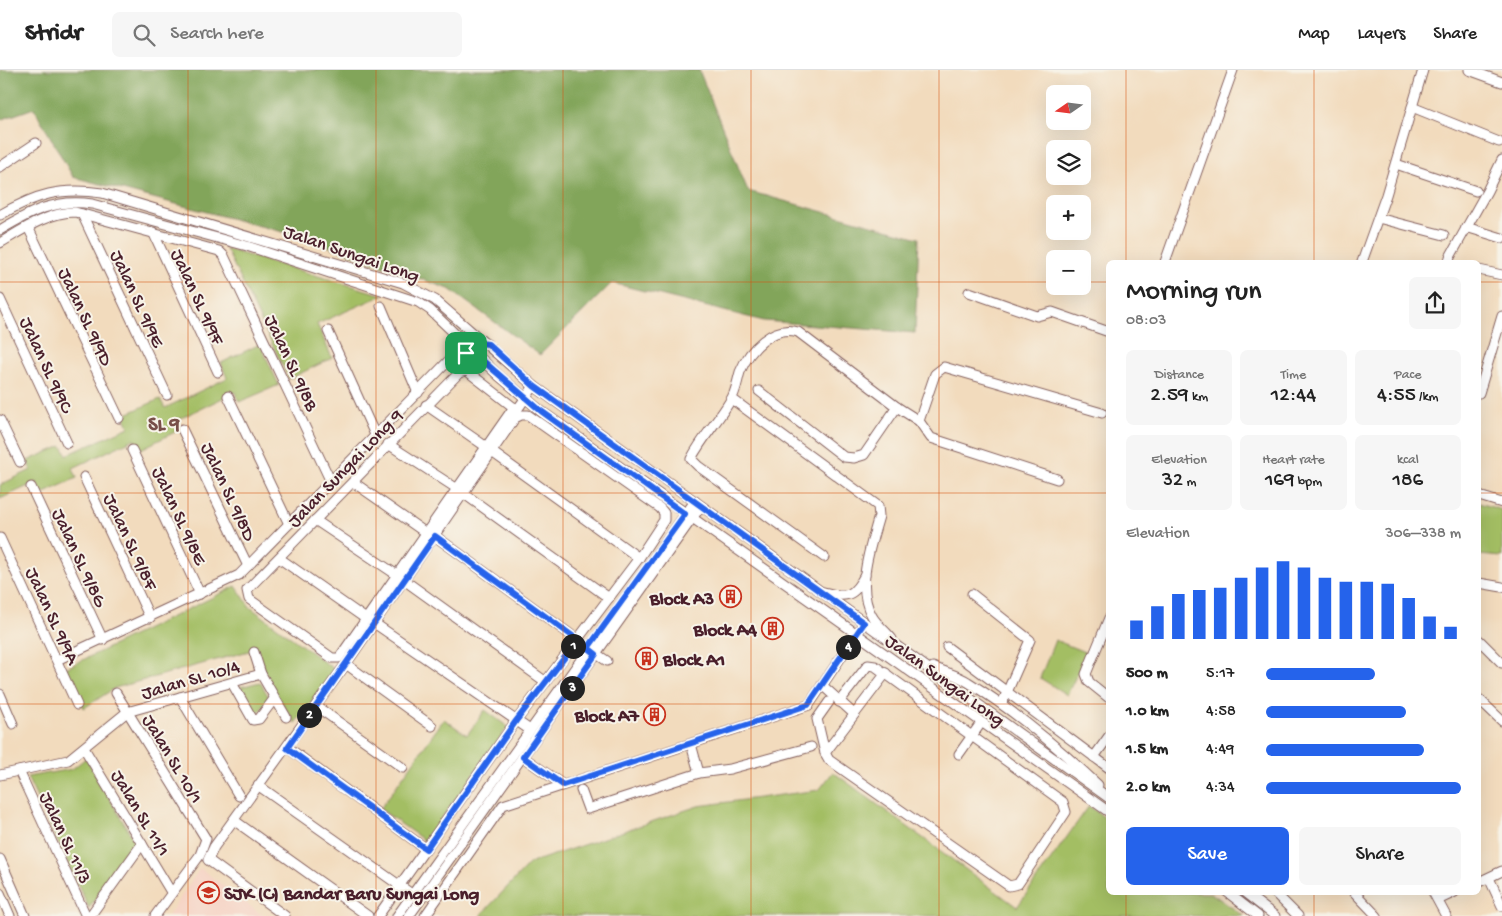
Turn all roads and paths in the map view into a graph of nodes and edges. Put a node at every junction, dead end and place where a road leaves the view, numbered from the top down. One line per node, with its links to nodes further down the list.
1 (1233, 70): 22 (street)
2 (1423, 70): 5 (street)
3 (1469, 70): 4 (street)
4 (1502, 82)
5 (1412, 107): 7 (street); 9 (street)
6 (36, 142): 10 (street)
7 (1499, 142)
8 (1502, 160): 16 (street)
9 (1396, 164): 11 (street); 14 (street)
10 (0, 167)
11 (1476, 191)
12 (82, 214): 15 (street); 18 (street); 44 (street, Jalan SL 9/9E)
13 (0, 216): 31 (street, Jalan Sungai Long)
14 (1378, 218): 19 (street); 23 (street)
15 (28, 227): 21 (street); 52 (street, Jalan SL 9/9D)
16 (1466, 227): 20 (street); 24 (street)
17 (0, 230): 34 (street, Jalan Sungai Long)
18 (153, 232): 39 (street, Jalan SL 9/9F); 65 (street, Jalan SL 9/8B)
19 (1444, 235)
20 (1502, 238)
21 (0, 243)
22 (1166, 260)
23 (1363, 260)
24 (1449, 260)
25 (1481, 270): 26 (street)
26 (1502, 274)
27 (969, 292): 33 (street)
28 (0, 299): 57 (street, Jalan SL 9/9C)
29 (381, 306): 43 (street)
30 (1502, 316): 41 (street)
31 (462, 322): 35 (street); 36 (street, Jalan Sungai Long)
32 (328, 331): 56 (street)
33 (1106, 331)
34 (453, 333): 35 (street, Jalan Sungai Long); 38 (street)
35 (465, 344): 36 (street); 37 (street, Jalan Sungai Long); 38 (street)
36 (488, 344): 40 (street, Jalan Sungai Long)
37 (474, 353): 38 (street); 46 (street, Jalan Sungai Long)
38 (454, 355): 43 (street)
39 (218, 372)
40 (534, 386): 46 (street); 62 (street, Jalan Sungai Long)
41 (1481, 386)
42 (759, 391): 50 (street)
43 (418, 393): 56 (street)
44 (166, 395)
45 (228, 396): 75 (street)
46 (525, 398): 49 (street); 67 (street, Jalan Sungai Long)
47 (732, 399): 50 (street); 79 (street); 83 (street)
48 (426, 406): 49 (street, Jalan Sungai Long 9); 58 (street, Jalan Sungai Long 9); 59 (street)
49 (514, 407): 59 (street)
50 (897, 407): 54 (street)
51 (1102, 414): 54 (street)
52 (119, 418)
53 (0, 420): 61 (street)
54 (919, 421): 64 (street)
55 (182, 429): 82 (street, Jalan SL 9/8D)
56 (376, 437): 65 (street)
57 (67, 443)
58 (388, 444): 66 (street, Jalan Sungai Long 9); 69 (street)
59 (489, 449): 69 (street); 81 (street); 81 (street)
60 (132, 450): 88 (street, Jalan SL 9/8E)
61 (20, 462)
62 (656, 474): 67 (street); 72 (street, Jalan Sungai Long)
63 (84, 477): 91 (street, Jalan SL 9/8F)
64 (1057, 479)
65 (331, 482): 75 (street)
66 (352, 482): 74 (street, Jalan Sungai Long 9); 76 (street)
67 (648, 486): 73 (street, Jalan Sungai Long)
68 (31, 487): 96 (street, Jalan SL 9/8G)
69 (459, 491): 76 (street); 77 (street); 90 (street)
70 (1481, 497): 71 (street)
71 (1502, 503)
72 (698, 504): 73 (street); 87 (street, Jalan Sungai Long)
73 (689, 516): 95 (street, Jalan Sungai Long); 99 (street); 103 (street)
74 (315, 520): 80 (street, Jalan Sungai Long 9); 84 (street)
75 (289, 524): 82 (street)
76 (426, 533): 84 (street)
77 (435, 536): 84 (street); 97 (street)
78 (0, 538): 104 (street, Jalan SL 9/9A)
79 (824, 557)
80 (279, 558): 92 (street); 92 (street, Jalan Sungai Long 9)
81 (639, 558): 90 (street)
82 (248, 566): 88 (street)
83 (865, 575): 87 (street); 101 (street)
84 (400, 577): 92 (street); 111 (street)
85 (1481, 583): 86 (street)
86 (1502, 588)
87 (819, 590): 93 (street, Jalan Sungai Long)
88 (200, 594): 91 (street)
89 (972, 594): 116 (street)
90 (609, 598): 97 (street)
91 (150, 618): 96 (street)
92 (370, 621): 108 (street); 129 (street)
93 (864, 623): 95 (street); 101 (street, Jalan Sungai Long)
94 (1106, 625): 117 (street)
95 (857, 634): 113 (street); 133 (street, Jalan Sungai Long)
96 (103, 640): 104 (street)
97 (578, 640): 99 (street); 111 (street)
98 (1481, 642): 107 (street)
99 (588, 648): 103 (street); 134 (street)
100 (946, 648): 116 (street)
101 (900, 649): 106 (street, Jalan Sungai Long)
102 (254, 652): 110 (street, Jalan SL 10/4)
103 (596, 654): 105 (street); 143 (street)
104 (57, 660): 123 (street, Jalan SL 9/9A)
105 (607, 661)
106 (921, 663): 124 (street); 154 (street, Jalan Sungai Long)
107 (1502, 663)
108 (346, 664): 125 (street); 132 (street)
109 (886, 673): 122 (street); 127 (street); 135 (street)
110 (261, 674): 112 (street, Jalan SL 10/4); 119 (street, Jalan SL 10/4)
111 (546, 682): 129 (street)
112 (232, 683): 118 (street, Jalan SL 10/4); 119 (street)
113 (820, 688): 121 (street); 122 (street); 137 (street)
114 (116, 693): 126 (street, Jalan SL 10/1)
115 (0, 694): 131 (street)
116 (1006, 694): 124 (street); 144 (street)
117 (1106, 696)
118 (180, 697): 126 (street, Jalan SL 10/4); 155 (street)
119 (274, 699): 128 (street, Jalan SL 10/4)
120 (1481, 701): 130 (street)
121 (829, 702): 122 (street); 141 (street)
122 (839, 702): 127 (street)
123 (77, 705)
124 (1001, 705): 153 (street)
125 (316, 706): 140 (street); 146 (street)
126 (127, 712): 139 (street); 160 (street, Jalan SL 10/1)
127 (854, 714): 141 (street)
128 (286, 717)
129 (516, 721): 134 (street); 159 (street)
130 (1502, 721)
131 (14, 724)
132 (432, 726)
133 (985, 726): 135 (street); 156 (street, Jalan Sungai Long)
134 (530, 730): 168 (street)
135 (975, 740): 141 (street); 142 (street)
136 (1106, 740): 144 (street)
137 (691, 744): 148 (street); 150 (street)
138 (811, 747): 148 (street)
139 (84, 748): 147 (street); 158 (street, Jalan SL 11/1)
140 (287, 748): 151 (street); 159 (street)
141 (825, 753)
142 (959, 754)
143 (523, 757): 150 (street); 184 (street)
144 (1094, 757): 145 (street)
145 (1106, 766)
146 (403, 768)
147 (19, 770): 149 (street); 177 (street, Jalan SL 11/3)
148 (699, 773): 152 (street)
149 (0, 775)
150 (563, 785): 185 (street)
151 (259, 786): 157 (street); 165 (street)
152 (581, 790)
153 (1106, 793)
154 (1106, 794)
155 (239, 796)
156 (1106, 810)
157 (235, 821): 160 (street); 181 (street)
158 (142, 844): 166 (street, Jalan SL 11/1); 178 (street)
159 (426, 849): 165 (street)
160 (204, 857): 166 (street); 180 (street)
161 (0, 859): 176 (street)
162 (1502, 871): 163 (street)
163 (1489, 878): 164 (street); 174 (street)
164 (1481, 881)
165 (401, 886): 168 (street); 182 (street)
166 (171, 892): 179 (street)
167 (0, 893): 175 (street)
168 (413, 894): 183 (street)
169 (1231, 895): 186 (street)
170 (1248, 895): 187 (street)
171 (1277, 895): 188 (street)
172 (1357, 895): 189 (street)
173 (1436, 896): 190 (street)
174 (1502, 906)
175 (10, 916)
176 (25, 916)
177 (86, 916)
178 (90, 916)
179 (155, 916)
180 (285, 916)
181 (368, 916)
182 (378, 916)
183 (397, 916)
184 (409, 916)
185 (425, 916)
186 (1258, 916)
187 (1275, 916)
188 (1298, 916)
189 (1377, 916)
190 (1446, 916)

